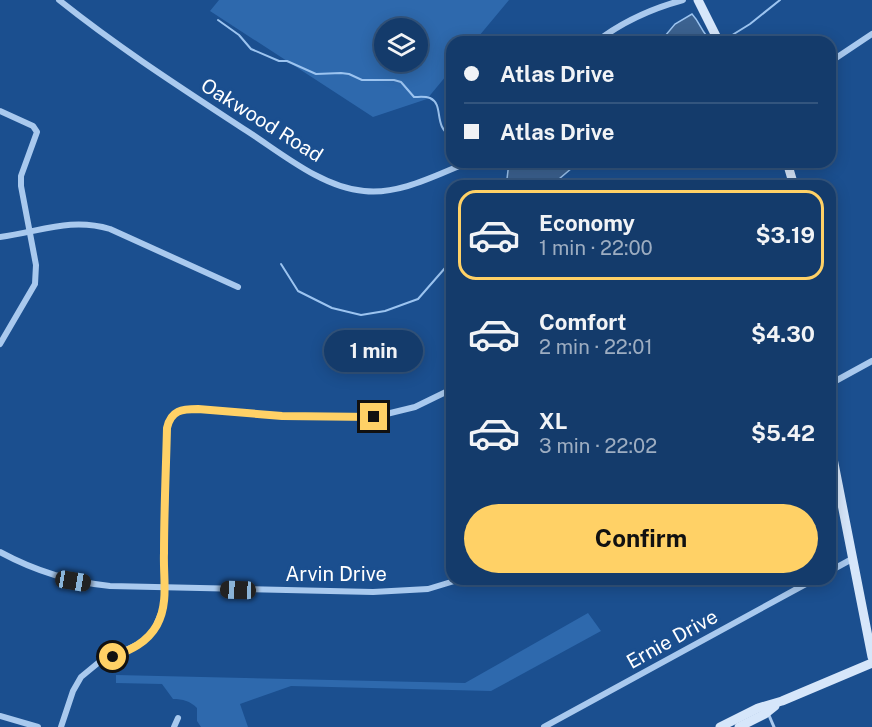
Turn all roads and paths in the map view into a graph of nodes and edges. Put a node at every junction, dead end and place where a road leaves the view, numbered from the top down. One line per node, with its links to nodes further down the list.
1 (59, 0): 9 (street, Oakwood Road)
2 (683, 0): 5 (street)
3 (698, 0): 6 (street)
4 (872, 34): 7 (street)
5 (604, 36)
6 (716, 36)
7 (836, 58)
8 (0, 111): 10 (street)
9 (454, 168)
10 (29, 232): 11 (street); 12 (street); 13 (street)
11 (0, 237)
12 (238, 287)
13 (0, 344)
14 (872, 362): 15 (street)
15 (836, 381)
16 (446, 392): 23 (street)
17 (836, 475): 19 (street)
18 (0, 552): 23 (street, Arvin Drive)
19 (852, 559): 20 (street); 24 (street)
20 (836, 568)
21 (446, 584): 23 (street, Arvin Drive)
22 (804, 585): 33 (street, Ernie Drive)
23 (164, 588): 31 (street)
24 (872, 657)
25 (872, 663): 26 (street)
26 (782, 701): 27 (street); 34 (street)
27 (768, 712): 35 (street); 36 (lane)
28 (0, 716): 30 (street)
29 (178, 718): 32 (street)
30 (38, 727)
31 (61, 727)
32 (174, 727)
33 (544, 727)
34 (720, 727)
35 (739, 727)
36 (774, 727)

